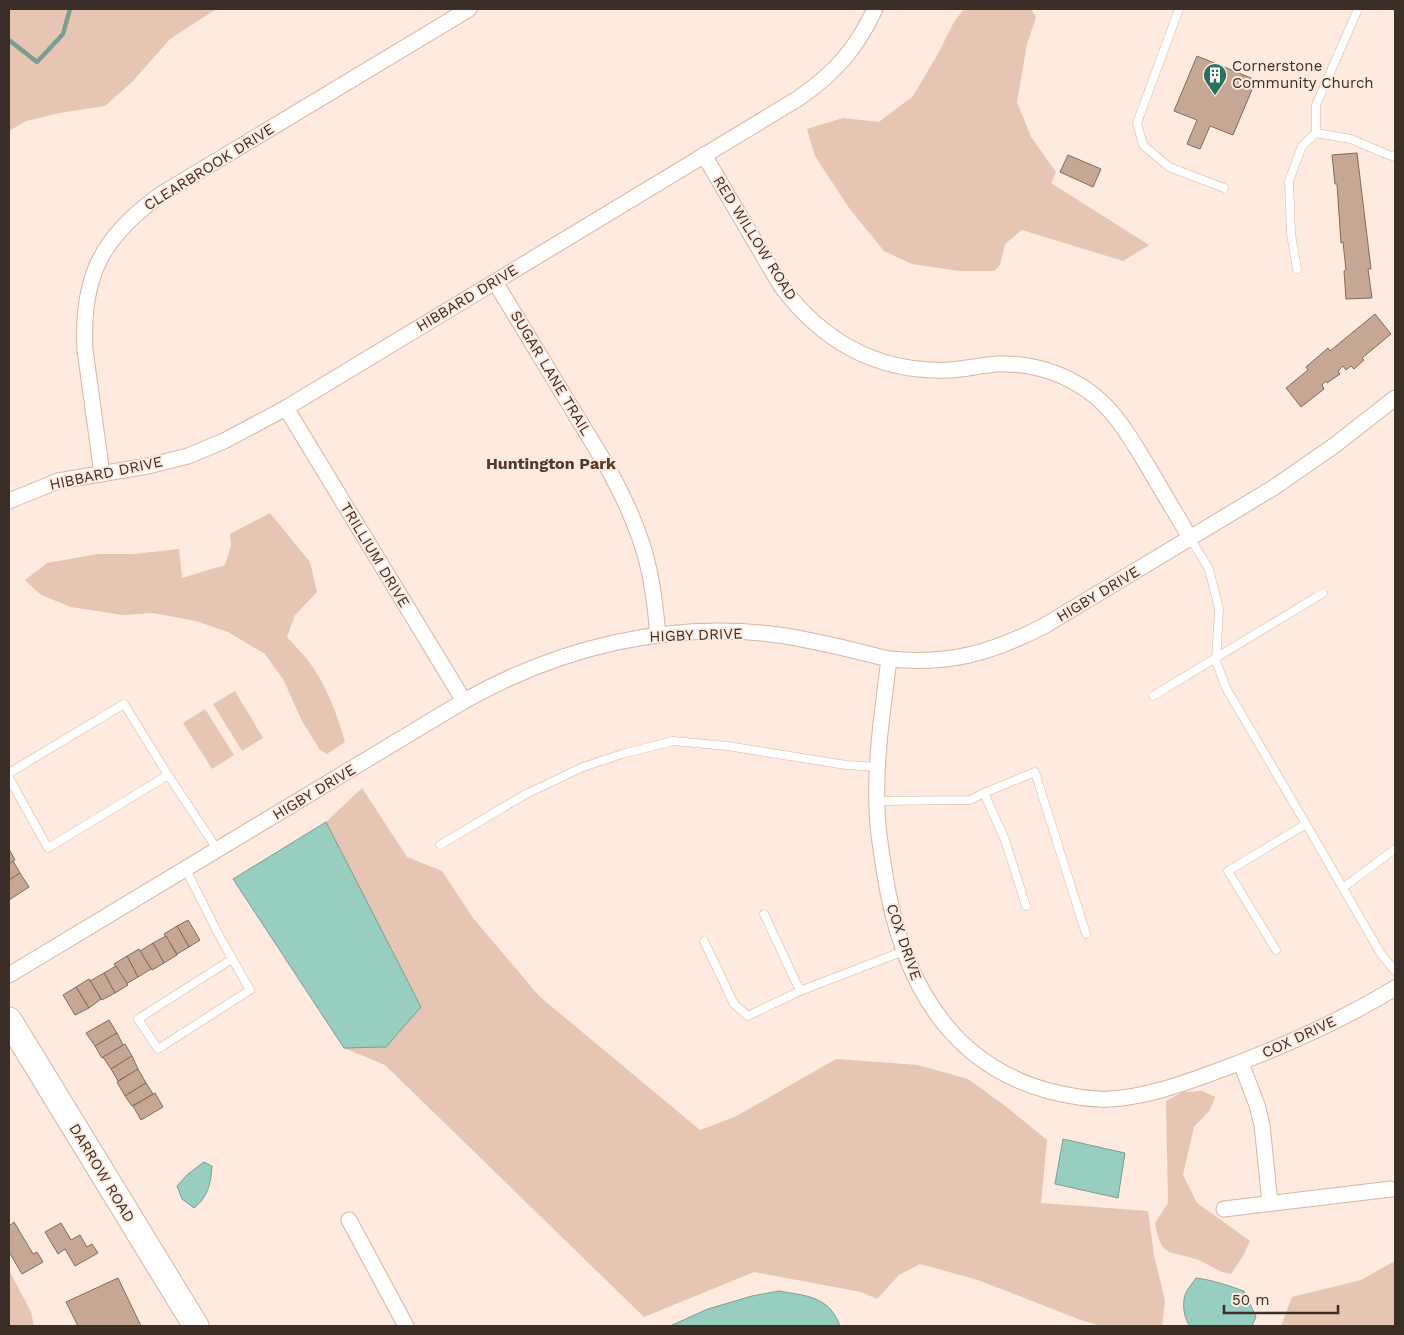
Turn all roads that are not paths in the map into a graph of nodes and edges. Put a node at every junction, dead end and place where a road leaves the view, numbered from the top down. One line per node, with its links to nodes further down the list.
1 (469, 9): 13 (street, CLEARBROOK DRIVE)
2 (875, 9): 6 (street, HIBBARD DRIVE)
3 (1179, 9): 8 (lane)
4 (1358, 9): 5 (lane)
5 (1316, 133): 7 (lane); 9 (lane)
6 (704, 155): 10 (street, HIBBARD DRIVE); 15 (street, RED WILLOW ROAD)
7 (1395, 157)
8 (1224, 188)
9 (1297, 269)
10 (495, 282): 12 (street, HIBBARD DRIVE); 17 (street, SUGAR LANE TRAIL)
11 (1395, 398): 15 (street, HIGBY DRIVE)
12 (286, 408): 13 (street, HIBBARD DRIVE); 21 (street, TRILLIUM DRIVE)
13 (102, 474): 14 (street, HIBBARD DRIVE)
14 (9, 501)
15 (1190, 538): 18 (lane); 19 (street, HIGBY DRIVE)
16 (1323, 593): 18 (lane)
17 (658, 635): 19 (street, HIGBY DRIVE); 21 (street, HIGBY DRIVE)
18 (1216, 658): 20 (lane); 28 (lane)
19 (889, 659): 22 (street, COX DRIVE)
20 (1153, 696)
21 (464, 701): 30 (street, HIGBY DRIVE)
22 (877, 767): 27 (street, COX DRIVE); 29 (lane)
23 (9, 773): 24 (lane)
24 (168, 774): 25 (lane); 30 (lane)
25 (9, 778)
26 (984, 793): 27 (lane); 34 (lane); 36 (lane)
27 (877, 801): 39 (street, COX DRIVE)
28 (1306, 824): 33 (lane); 38 (lane)
29 (440, 845)
30 (217, 849): 32 (street, HIGBY DRIVE)
31 (1395, 849): 33 (lane)
32 (185, 868): 40 (lane); 42 (street, HIGBY DRIVE)
33 (1344, 887): 41 (lane)
34 (1026, 906)
35 (764, 914): 44 (lane)
36 (1086, 934)
37 (704, 941): 44 (lane)
38 (1276, 950)
39 (904, 951): 44 (lane); 46 (street, COX DRIVE)
40 (232, 959): 40 (lane)
41 (1395, 972)
42 (9, 975)
43 (1395, 988): 46 (street, COX DRIVE)
44 (800, 991)
45 (9, 1020): 51 (main road, DARROW ROAD)
46 (1241, 1063): 48 (street)
47 (1390, 1189): 48 (street)
48 (1270, 1203): 49 (street)
49 (1224, 1209)
50 (349, 1220): 52 (street)
51 (196, 1326)
52 (406, 1326)

